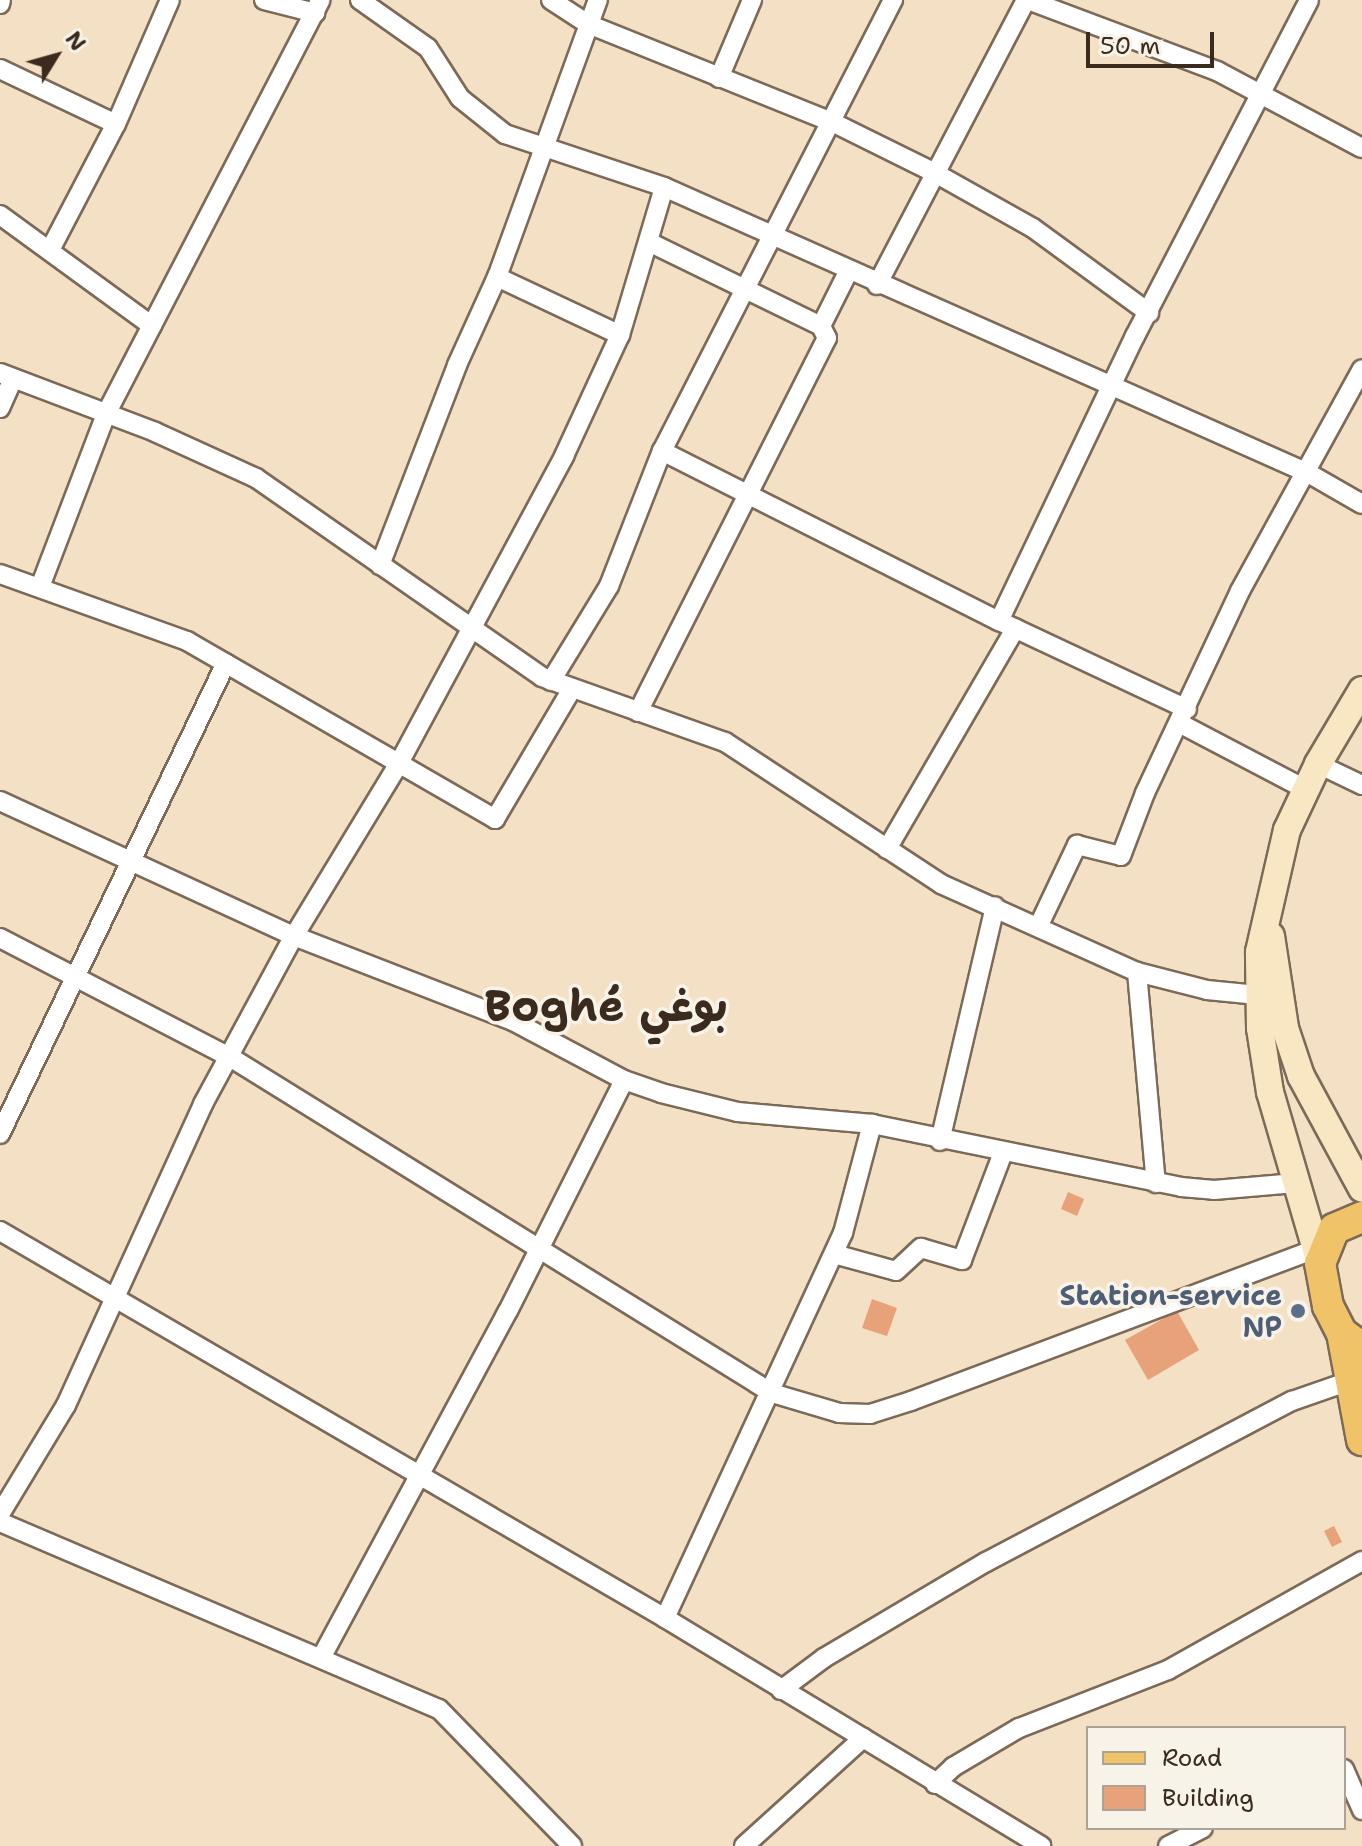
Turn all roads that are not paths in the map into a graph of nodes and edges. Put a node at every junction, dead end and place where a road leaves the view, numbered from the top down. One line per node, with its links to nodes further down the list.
1 (170, 0): 16 (street)
2 (264, 0): 10 (street)
3 (360, 0): 17 (street)
4 (551, 0): 11 (street)
5 (598, 0): 11 (street)
6 (752, 0): 13 (street)
7 (893, 0): 15 (street)
8 (1027, 0): 14 (street); 19 (street)
9 (1309, 0): 14 (street)
10 (318, 7): 30 (street)
11 (588, 24): 13 (street); 17 (street)
12 (0, 69): 16 (street)
13 (719, 78): 15 (street)
14 (1260, 94): 18 (street); 29 (street)
15 (834, 123): 19 (street); 22 (street)
16 (116, 124): 24 (street)
17 (544, 145): 20 (street); 26 (street)
18 (1362, 148)
19 (935, 173): 27 (street); 29 (street)
20 (664, 187): 22 (street); 23 (street)
21 (0, 215): 24 (street)
22 (774, 235): 25 (street); 28 (street)
23 (651, 243): 28 (street); 32 (street)
24 (50, 250): 30 (street)
25 (848, 272): 27 (street); 31 (street)
26 (497, 277): 32 (street); 42 (street)
27 (877, 285): 35 (street)
28 (746, 287): 31 (street); 38 (street)
29 (1149, 313): 35 (street)
30 (152, 326): 37 (street)
31 (821, 326): 40 (street)
32 (620, 335): 46 (street)
33 (1362, 369): 39 (street)
34 (7, 376): 36 (street); 37 (street)
35 (1110, 389): 39 (street); 45 (street)
36 (0, 408)
37 (106, 414): 42 (street); 44 (street)
38 (662, 451): 40 (street); 48 (street)
39 (1308, 473): 41 (street); 52 (street)
40 (751, 492): 45 (street); 51 (street)
41 (1362, 504)
42 (380, 565): 46 (street)
43 (0, 574): 44 (street)
44 (40, 587): 47 (street)
45 (1007, 625): 52 (street); 58 (street)
46 (470, 630): 48 (street); 53 (street)
47 (226, 663): 53 (street); 59 (street)
48 (551, 681): 49 (street)
49 (572, 689): 51 (street); 53 (street)
50 (1362, 690): 54 (street)
51 (638, 712): 58 (street)
52 (1184, 716): 56 (street); 62 (street)
53 (399, 763): 63 (street)
54 (1318, 764): 55 (street); 56 (street)
55 (1362, 785)
56 (1305, 789): 61 (street)
57 (0, 801): 59 (street)
58 (887, 849): 60 (street)
59 (131, 862): 63 (street); 65 (street)
60 (995, 906): 62 (street); 72 (street)
61 (1268, 908): 67 (street); 76 (street)
62 (1039, 925): 66 (street)
63 (294, 936): 68 (street); 69 (street)
64 (0, 938): 65 (street)
65 (75, 972): 68 (street); 71 (street)
66 (1137, 972): 67 (street); 74 (street)
67 (1258, 995): 75 (street)
68 (230, 1057): 79 (street); 82 (street)
69 (624, 1080): 70 (street); 79 (street)
70 (872, 1124): 72 (street); 80 (street)
71 (0, 1134)
72 (940, 1141): 73 (street)
73 (1002, 1155): 74 (street); 80 (street)
74 (1156, 1183): 75 (street)
75 (1296, 1183): 81 (street)
76 (1362, 1189)
77 (1362, 1217): 81 (main road)
78 (0, 1231): 82 (street)
79 (539, 1245): 85 (street); 87 (street)
80 (834, 1254): 85 (street)
81 (1318, 1256): 83 (main road); 85 (street)
82 (116, 1300): 87 (street); 88 (street)
83 (1352, 1340): 84 (main road)
84 (1347, 1382): 86 (main road); 93 (street)
85 (772, 1393): 91 (street)
86 (1362, 1440)
87 (416, 1477): 91 (street); 92 (street)
88 (0, 1514)
89 (0, 1522): 92 (street)
90 (1362, 1561): 96 (street)
91 (665, 1618): 93 (street)
92 (321, 1658): 99 (street)
93 (781, 1690): 94 (street)
94 (863, 1738): 96 (street); 100 (street)
95 (1346, 1774): 97 (street)
96 (935, 1784): 101 (street)
97 (1362, 1810)
98 (1199, 1830): 102 (street)
99 (572, 1846)
100 (744, 1846)
101 (1041, 1846)
102 (1168, 1846)

